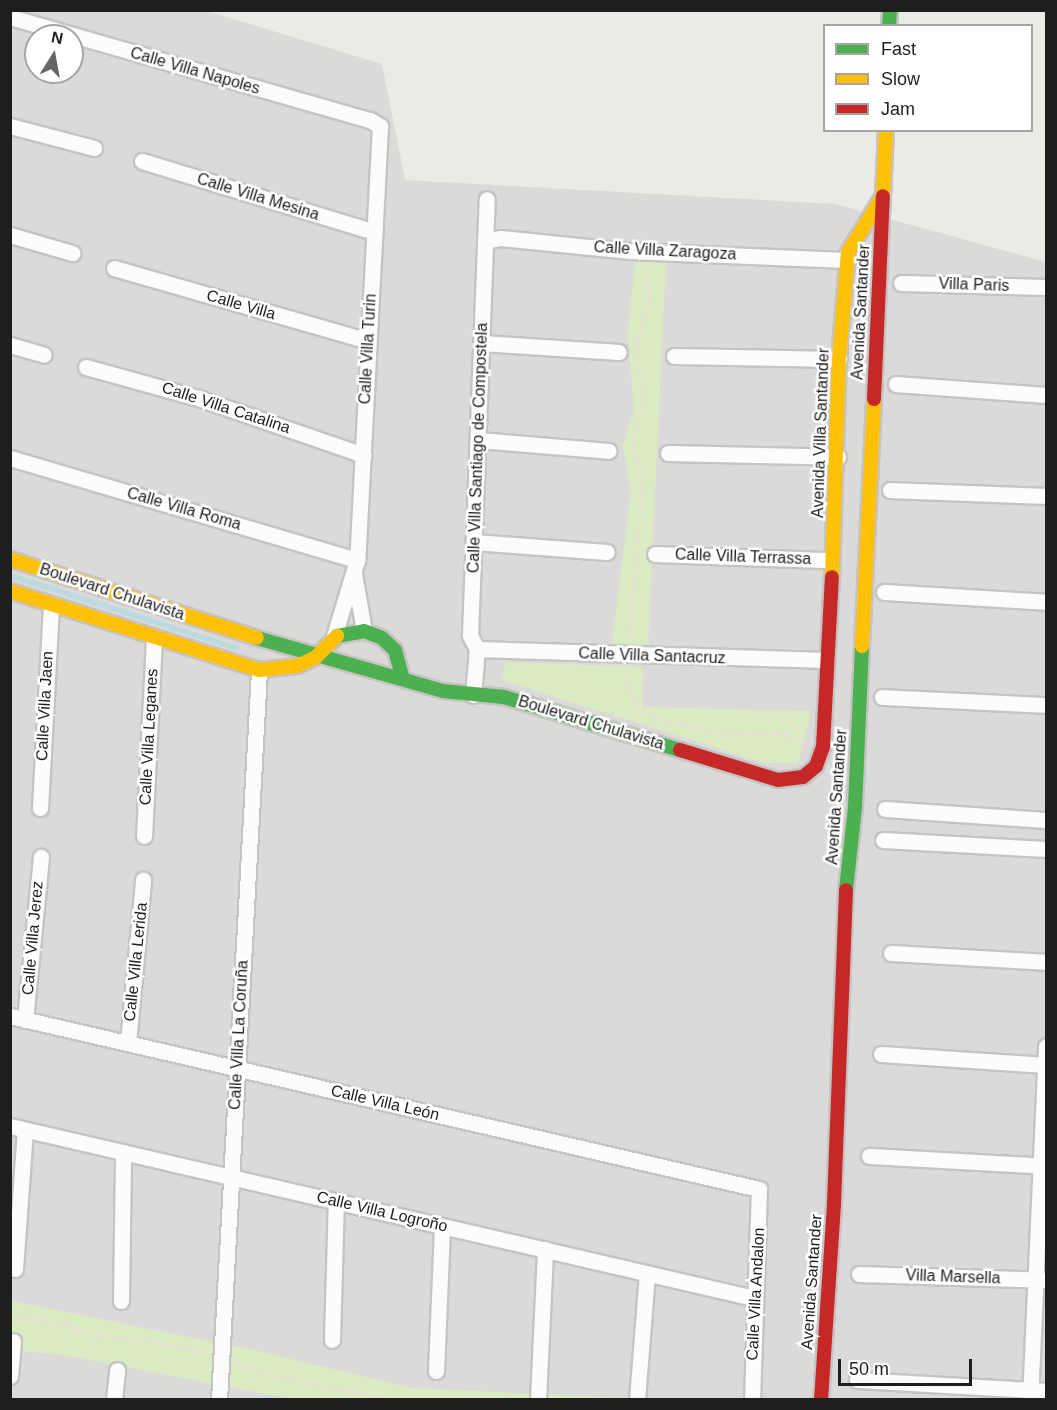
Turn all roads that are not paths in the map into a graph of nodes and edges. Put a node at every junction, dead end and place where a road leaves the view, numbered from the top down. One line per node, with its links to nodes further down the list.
1 (10, 17): 3 (street, Calle Villa Napoles)
2 (10, 126): 5 (street)
3 (380, 126): 9 (street, Calle Villa Turin)
4 (886, 132): 7 (street, Avenida Villa Santander)
5 (94, 148)
6 (142, 161): 9 (street, Calle Villa Mesina)
7 (883, 196): 13 (street, Avenida Villa Santander); 102 (street, Avenida Santander)
8 (487, 199): 11 (street, Calle Villa Santiago de Compostela)
9 (374, 232): 17 (street, Calle Villa Turin)
10 (10, 235): 12 (street)
11 (485, 241): 13 (street, Calle Villa Zaragoza); 18 (street, Calle Villa Santiago de Compostela)
12 (72, 253)
13 (847, 260): 23 (street, Avenida Villa Santander)
14 (114, 268): 17 (street, Calle Villa)
15 (901, 283): 16 (street, Villa Paris)
16 (1047, 287)
17 (368, 341): 30 (street, Calle Villa Turin)
18 (482, 344): 20 (street); 27 (street, Calle Villa Santiago de Compostela)
19 (10, 345): 21 (street)
20 (619, 352)
21 (44, 356)
22 (674, 356): 23 (street)
23 (839, 359): 31 (street, Avenida Villa Santander)
24 (86, 367): 30 (street, Calle Villa Catalina)
25 (896, 384): 26 (street)
26 (1047, 395)
27 (479, 441): 28 (street); 35 (street, Calle Villa Santiago de Compostela)
28 (609, 451)
29 (668, 453): 31 (street)
30 (364, 455): 40 (street, Calle Villa Turin)
31 (838, 457): 39 (street, Avenida Villa Santander)
32 (10, 458): 40 (street, Calle Villa Roma)
33 (891, 490): 34 (street)
34 (1047, 496)
35 (474, 542): 36 (street); 48 (street, Calle Villa Santiago de Compostela)
36 (607, 552)
37 (655, 554): 39 (street, Calle Villa Terrassa)
38 (10, 559): 49 (street, Boulevard Chulavista)
39 (831, 560): 50 (street, Avenida Villa Santander)
40 (355, 566): 45 (street, Calle Villa Turin); 46 (street, Calle Villa Turin)
41 (10, 591): 44 (street, Boulevard Chulavista)
42 (884, 592): 43 (street)
43 (1047, 602)
44 (51, 604): 47 (street, Boulevard Chulavista); 58 (street, Calle Villa Jaen)
45 (364, 630): 46 (street); 52 (street)
46 (334, 636): 49 (street, Boulevard Chulavista)
47 (154, 637): 51 (street, Boulevard Chulavista); 61 (street, Calle Villa Leganes)
48 (477, 649): 50 (street, Calle Villa Santacruz); 53 (street, Calle Villa Santiago de Compostela)
49 (316, 657): 51 (street, Boulevard Chulavista); 52 (street, Boulevard Chulavista)
50 (827, 660): 56 (street, Avenida Villa Santander)
51 (259, 670): 73 (street, Calle Villa La Coruña)
52 (402, 677): 53 (street, Boulevard Chulavista)
53 (473, 695): 57 (street, Boulevard Chulavista)
54 (882, 698): 55 (street)
55 (1047, 705)
56 (823, 747): 57 (street, Avenida Santander)
57 (778, 780)
58 (40, 808)
59 (885, 809): 60 (street)
60 (1047, 820)
61 (144, 836)
62 (883, 840): 63 (street)
63 (1047, 849)
64 (41, 857): 68 (street, Calle Villa Jerez)
65 (143, 880): 69 (street, Calle Villa Lerida)
66 (891, 953): 67 (street)
67 (1047, 962)
68 (18, 1018): 69 (street, Calle Villa León)
69 (128, 1043): 73 (street, Calle Villa León)
70 (1047, 1046): 72 (street)
71 (881, 1054): 72 (street)
72 (1046, 1065): 77 (street)
73 (237, 1070): 78 (street, Calle Villa La Coruña); 79 (street, Calle Villa León)
74 (18, 1128): 75 (street, Calle Villa Logroño); 83 (street)
75 (123, 1152): 78 (street, Calle Villa Logroño); 88 (street)
76 (869, 1156): 77 (street)
77 (1042, 1166): 86 (street)
78 (231, 1177): 80 (street, Calle Villa Logroño); 98 (street, Calle Villa La Coruña)
79 (759, 1189): 87 (street, Calle Villa Andalon)
80 (336, 1201): 81 (street, Calle Villa Logroño); 89 (street)
81 (442, 1226): 82 (street, Calle Villa Logroño); 92 (street)
82 (545, 1250): 84 (street, Calle Villa Logroño); 99 (street)
83 (15, 1269)
84 (647, 1273): 87 (street, Calle Villa Logroño); 100 (street)
85 (859, 1274): 86 (street, Villa Marsella)
86 (1040, 1280): 96 (street)
87 (754, 1298): 101 (street, Calle Villa Andalon)
88 (121, 1301)
89 (332, 1340)
90 (13, 1341): 93 (street)
91 (117, 1370): 97 (street)
92 (436, 1371)
93 (10, 1376)
94 (857, 1380): 96 (street)
95 (1047, 1391): 96 (street)
96 (1030, 1395)
97 (114, 1400)
98 (219, 1400)
99 (538, 1400)
100 (637, 1400)
101 (752, 1400)
102 (821, 1400)

